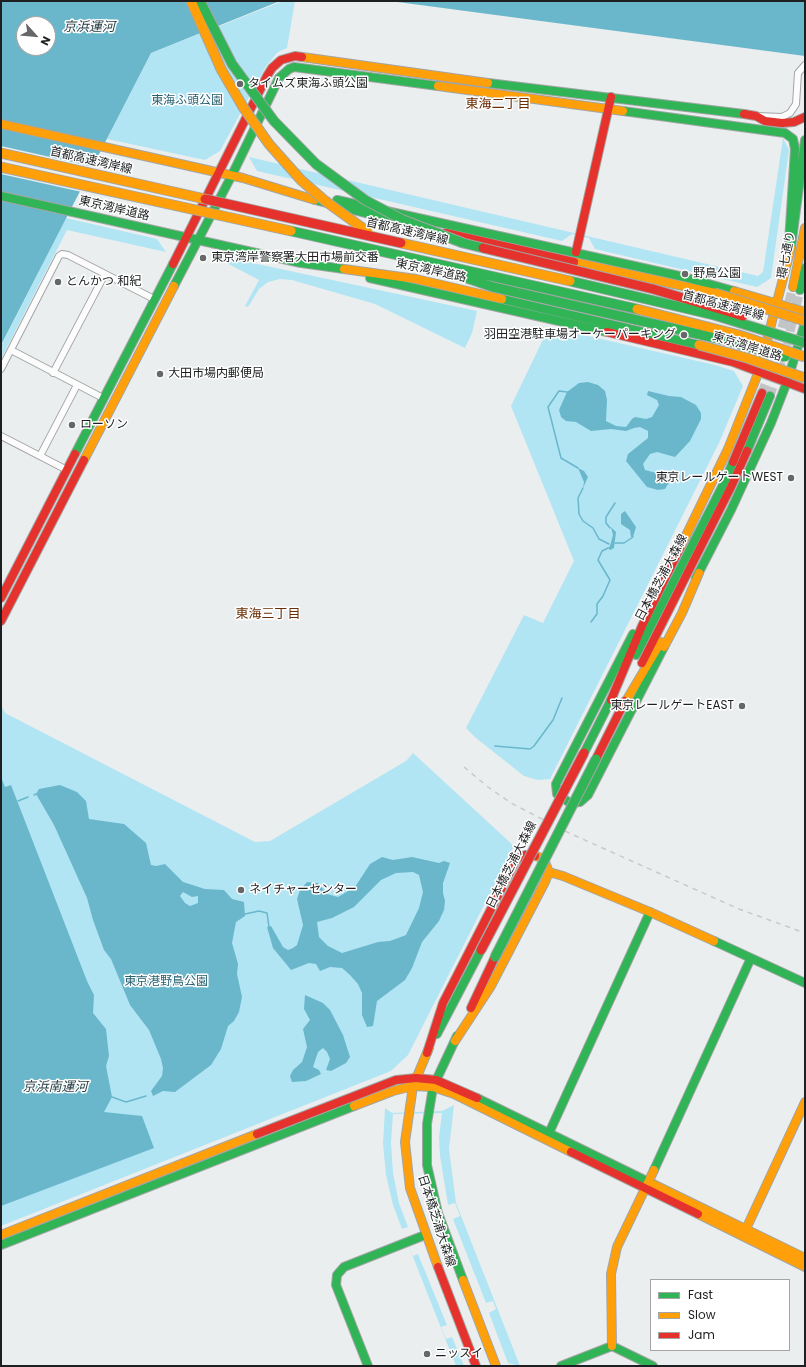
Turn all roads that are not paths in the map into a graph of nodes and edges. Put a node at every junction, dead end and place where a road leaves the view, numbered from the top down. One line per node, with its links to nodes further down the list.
1 (191, 1): 32 (main road, bridge)
2 (200, 1): 28 (main road, bridge)
3 (805, 65): 6 (street)
4 (611, 97): 5 (main road); 6 (main road); 12 (main road)
5 (609, 108): 13 (main road); 19 (main road); 20 (main road)
6 (756, 116): 7 (main road)
7 (805, 117)
8 (1, 124): 12 (main road)
9 (805, 140): 20 (main road)
10 (1, 153): 29 (main road, 首都高速湾岸線, bridge)
11 (1, 167): 31 (main road, 首都高速湾岸線, bridge)
12 (218, 172): 13 (main road); 17 (main road)
13 (232, 176): 14 (main road); 18 (main road)
14 (276, 187): 19 (main road); 27 (main road, bridge)
15 (1, 196): 17 (main road, 東京湾岸道路)
16 (805, 228): 22 (main road, 環七通り)
17 (187, 237): 18 (main road, 東京湾岸道路); 24 (main road)
18 (198, 239): 21 (main road, 東京湾岸道路); 47 (main road)
19 (576, 252): 25 (main road)
20 (790, 256): 25 (main road)
21 (329, 266): 34 (main road); 36 (main road, 東京湾岸道路, bridge)
22 (805, 268)
23 (105, 274): 24 (street); 30 (street); 35 (street)
24 (154, 299): 40 (main road)
25 (778, 303): 26 (main road); 34 (main road)
26 (805, 312)
27 (805, 322): 37 (main road)
28 (805, 336)
29 (805, 343)
30 (10, 350): 33 (street); 35 (street)
31 (805, 356)
32 (805, 364)
33 (1, 368)
34 (759, 371): 37 (main road); 44 (main road)
35 (53, 373): 38 (street)
36 (805, 378)
37 (787, 382): 39 (main road); 45 (main road)
38 (77, 385): 40 (street); 42 (street)
39 (805, 388)
40 (104, 398): 43 (main road)
41 (1, 436): 42 (street)
42 (40, 456): 43 (street)
43 (67, 470): 46 (main road)
44 (672, 564): 45 (main road); 48 (main road)
45 (699, 573): 49 (main road)
46 (1, 598)
47 (1, 621)
48 (611, 700): 49 (main road, 日本橋芝浦大森線); 55 (main road, 日本橋芝浦大森線, bridge)
49 (623, 706): 54 (main road, 日本橋芝浦大森線, bridge)
50 (549, 872): 51 (main road); 54 (main road); 55 (main road)
51 (650, 912): 52 (main road); 59 (main road)
52 (751, 958): 53 (main road); 60 (main road)
53 (805, 983)
54 (455, 1041): 57 (main road, 日本橋芝浦大森線)
55 (427, 1053): 56 (main road, 日本橋芝浦大森線)
56 (414, 1082): 57 (main road); 62 (main road); 63 (main road, 日本橋芝浦大森線); 64 (main road)
57 (435, 1084): 59 (main road); 60 (main road); 70 (main road, 日本橋芝浦大森線)
58 (805, 1102): 61 (main road)
59 (549, 1133): 60 (main road)
60 (647, 1185): 61 (main road); 66 (main road); 67 (main road)
61 (746, 1229): 65 (main road)
62 (1, 1235)
63 (425, 1235): 68 (main road); 69 (main road, 日本橋芝浦大森線)
64 (1, 1245)
65 (805, 1258)
66 (805, 1267)
67 (612, 1346): 71 (main road); 72 (main road)
68 (368, 1366)
69 (476, 1366)
70 (496, 1366)
71 (561, 1366)
72 (653, 1366)

